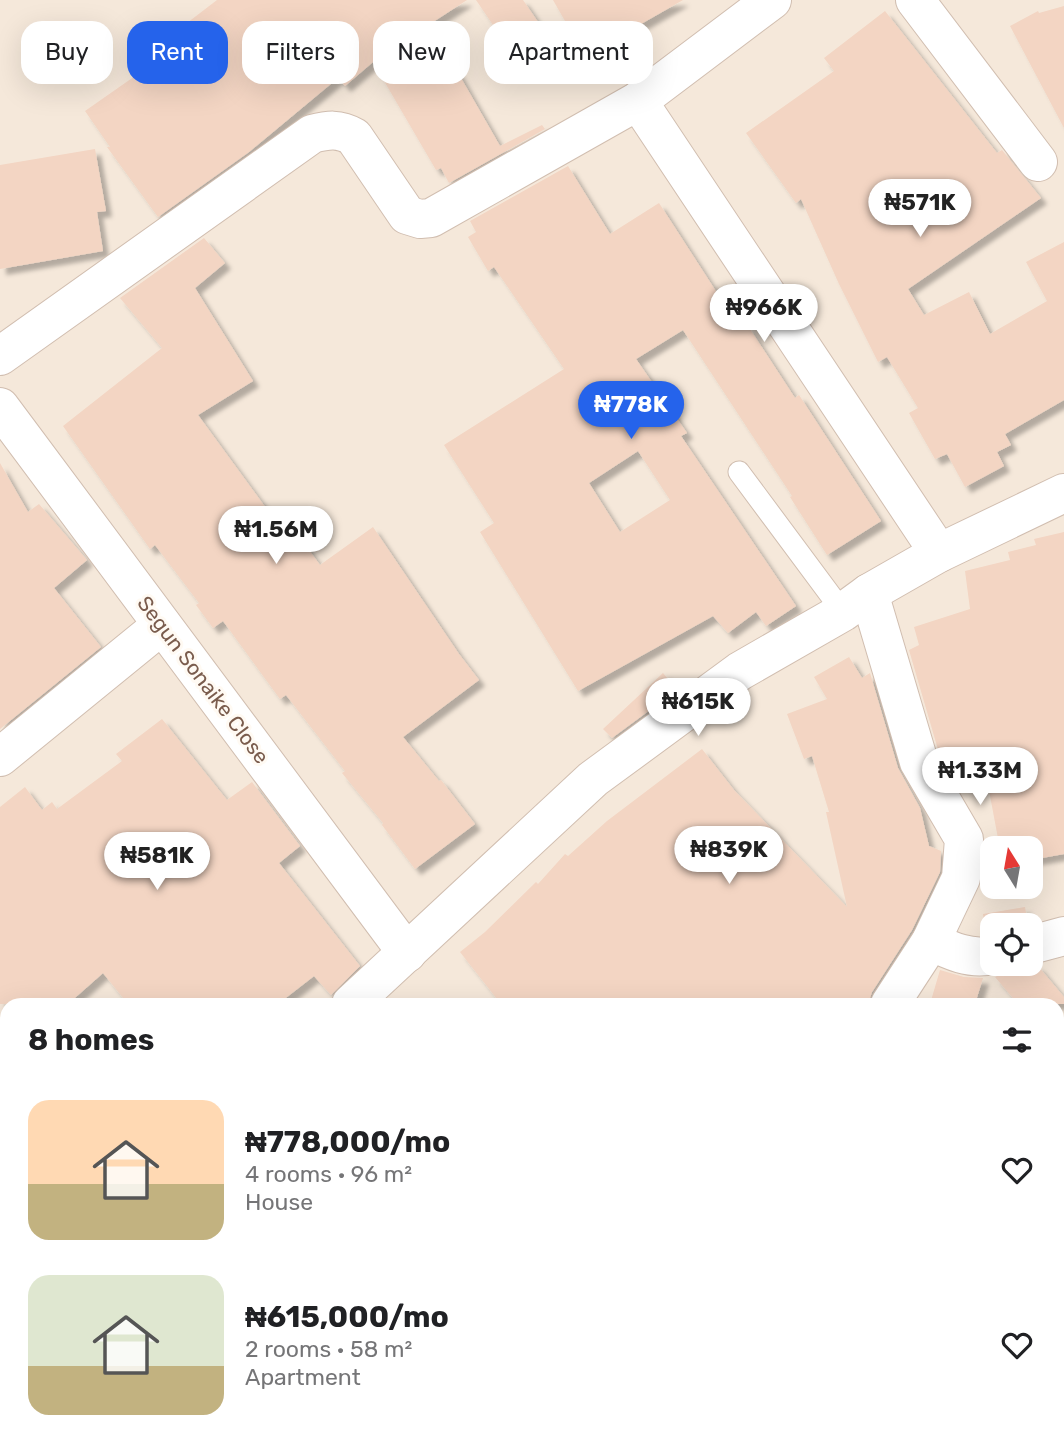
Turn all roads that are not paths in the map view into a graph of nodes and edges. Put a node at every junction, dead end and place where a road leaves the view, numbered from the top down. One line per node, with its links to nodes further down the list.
1 (772, 0): 3 (street)
2 (915, 0): 4 (street)
3 (638, 101): 5 (street); 9 (street)
4 (1038, 162)
5 (0, 356)
6 (0, 407): 11 (street, Segun Sonaike Close)
7 (739, 472): 10 (lane)
8 (1064, 493): 9 (street)
9 (939, 553): 10 (street)
10 (856, 602): 14 (street); 16 (street)
11 (162, 625): 12 (street); 16 (street, Segun Sonaike Close)
12 (0, 757)
13 (1064, 936): 15 (street)
14 (931, 942): 17 (street); 19 (street)
15 (1043, 942)
16 (407, 953): 18 (street)
17 (980, 957)
18 (358, 998)
19 (894, 998)

